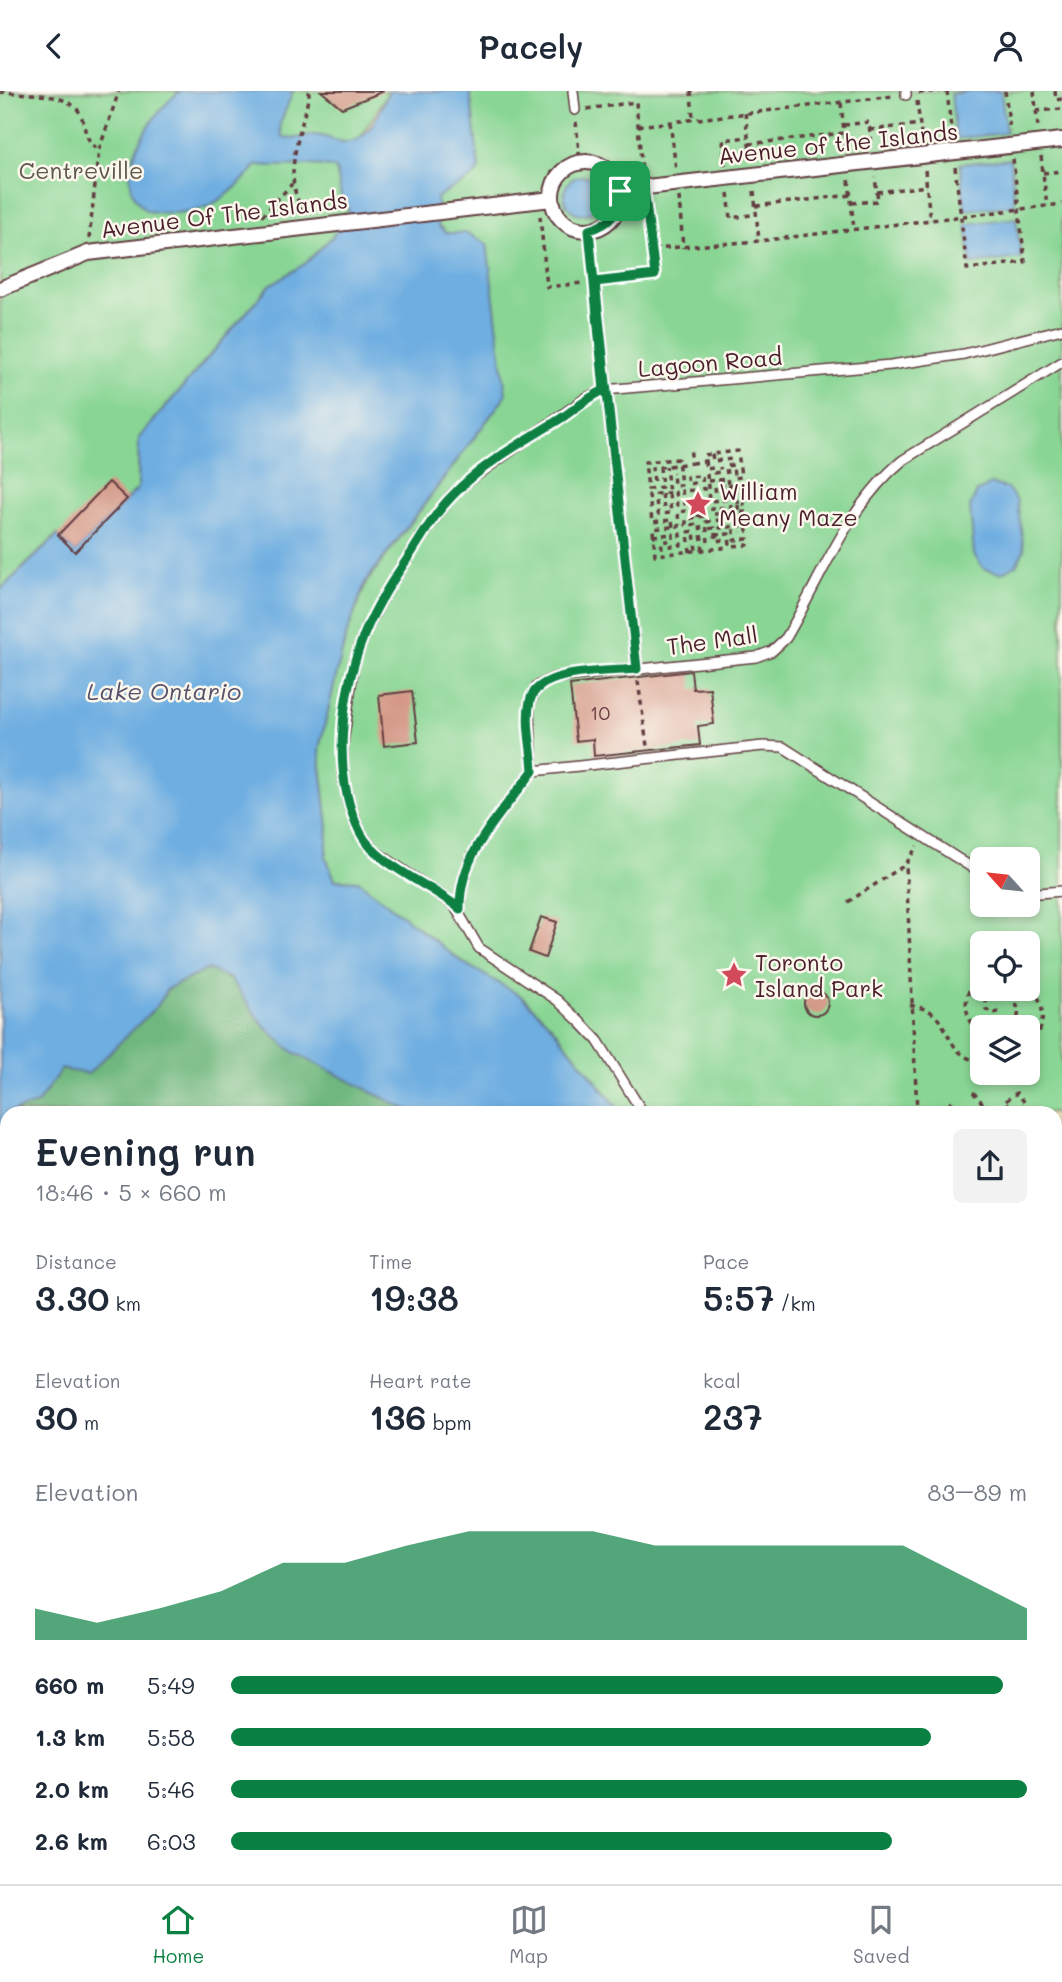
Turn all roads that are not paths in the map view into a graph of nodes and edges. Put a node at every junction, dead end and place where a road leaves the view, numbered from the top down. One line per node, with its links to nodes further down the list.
1 (573, 91): 2 (lane)
2 (575, 110)
3 (1062, 140): 4 (street, Avenue of the Islands)
4 (620, 191): 5 (street); 5 (street)
5 (545, 199): 7 (street, Avenue Of The Islands)
6 (595, 282): 10 (lane)
7 (0, 289)
8 (1062, 329): 10 (lane, Lagoon Road)
9 (1062, 362): 11 (lane, The Mall)
10 (604, 390): 11 (lane); 16 (lane, Lagoon Road)
11 (637, 669): 12 (lane, The Mall)
12 (533, 771): 13 (lane); 16 (lane)
13 (970, 866)
14 (1062, 891): 15 (lane)
15 (1040, 893)
16 (460, 909): 17 (lane, Lagoon Road)
17 (639, 1106)

